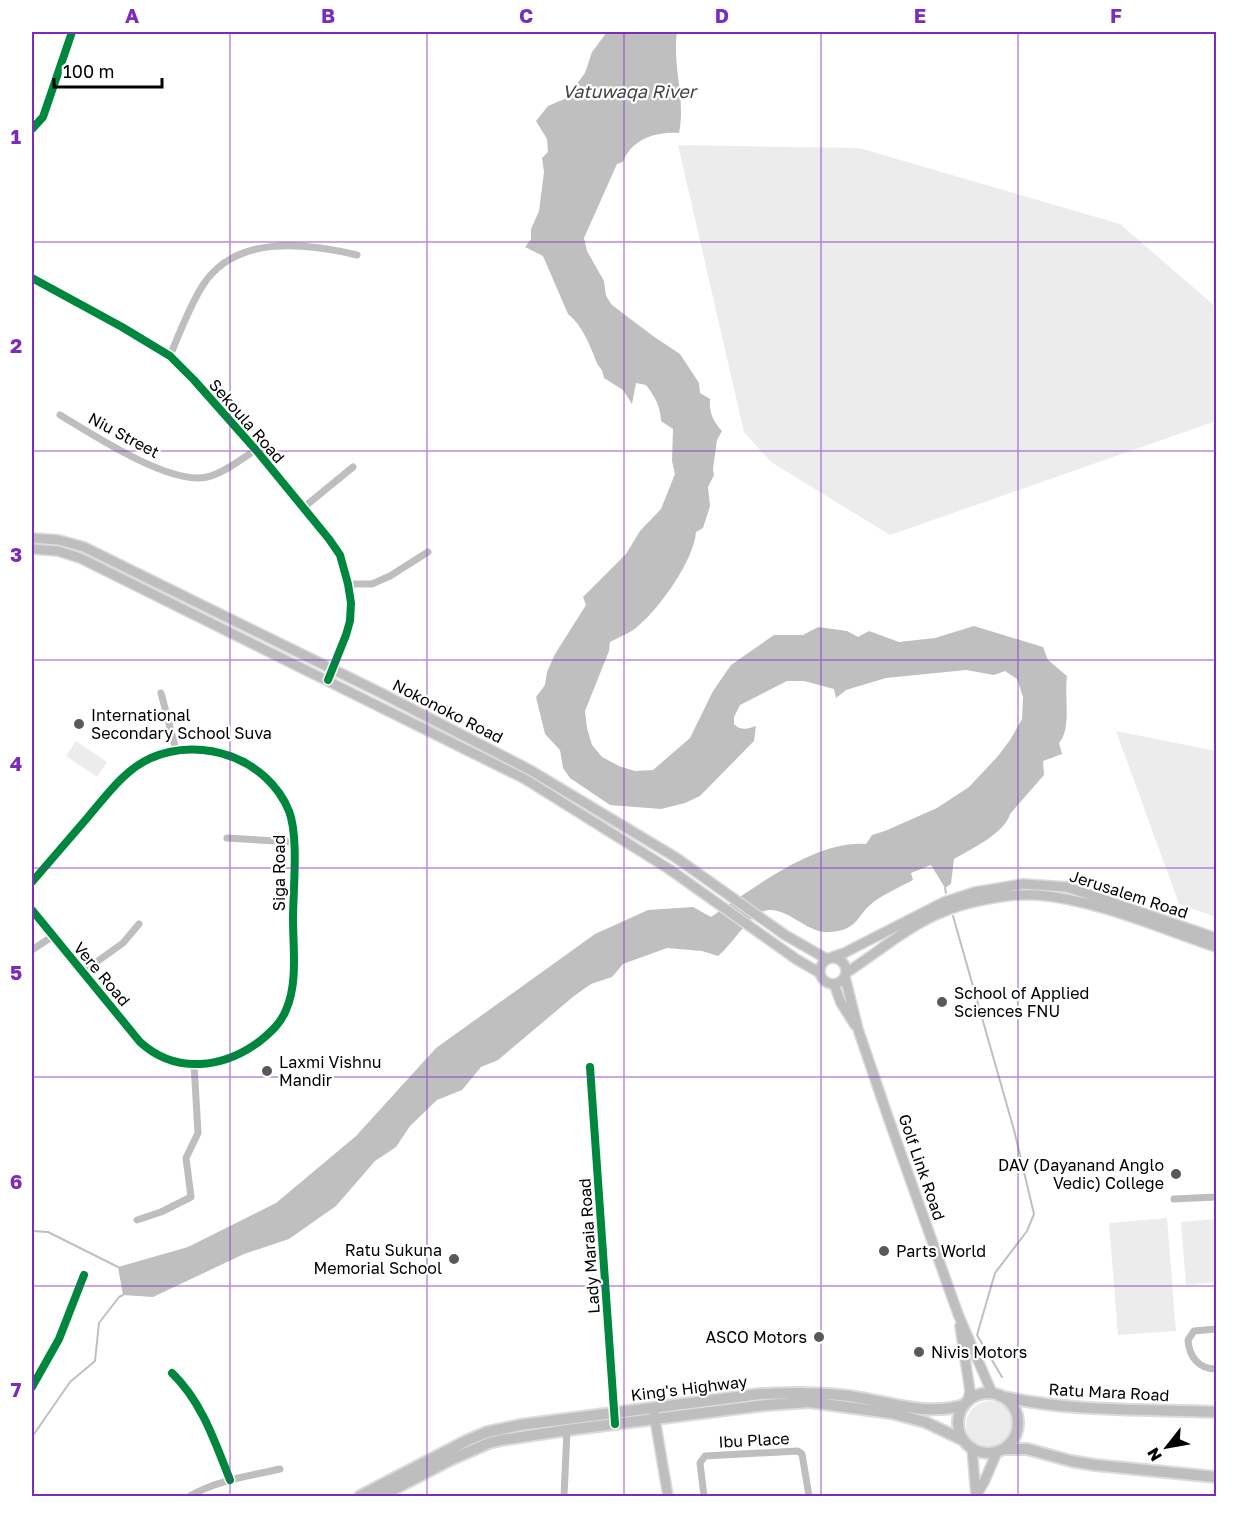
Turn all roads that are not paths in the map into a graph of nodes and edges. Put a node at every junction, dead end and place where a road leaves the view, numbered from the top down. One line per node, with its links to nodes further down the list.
1 (72, 32): 2 (street)
2 (32, 129)
3 (357, 255): 5 (street)
4 (32, 278): 5 (street, Sekoula Road)
5 (170, 356): 7 (street, Sekoula Road)
6 (60, 416): 7 (street, Niu Street)
7 (255, 450): 9 (street, Sekoula Road)
8 (353, 467): 9 (street)
9 (303, 508): 13 (street, Sekoula Road)
10 (32, 538): 14 (main road, Nokonoko Road)
11 (32, 549): 15 (main road, Nokonoko Road)
12 (428, 552): 13 (street)
13 (348, 584): 14 (street, Sekoula Road)
14 (332, 670): 15 (street, Sekoula Road); 18 (main road, Nokonoko Road)
15 (328, 680): 19 (main road, Nokonoko Road)
16 (161, 693): 17 (street)
17 (176, 750): 21 (street, Siga Road); 22 (street, Siga Road)
18 (561, 789): 19 (main road); 29 (main road, Nokonoko Road)
19 (556, 798): 31 (main road, Nokonoko Road)
20 (226, 838): 21 (street)
21 (293, 842): 36 (street, Siga Road)
22 (32, 882)
23 (32, 910): 25 (street, Vere Road)
24 (139, 924): 30 (street)
25 (53, 936): 28 (street); 30 (street, Vere Road)
26 (1216, 938): 29 (main road, Jerusalem Road)
27 (1216, 948): 32 (main road, Jerusalem Road)
28 (32, 950)
29 (829, 958): 31 (main road); 32 (main road)
30 (84, 971): 35 (street, Vere Road)
31 (820, 973): 33 (main road)
32 (845, 975): 33 (main road); 34 (main road, Golf Link Road)
33 (834, 984): 34 (main road, Golf Link Road)
34 (858, 1029): 42 (main road, Golf Link Road)
35 (155, 1053): 36 (street, Siga Road)
36 (194, 1064): 40 (street)
37 (590, 1067): 51 (street, Lady Maraia Road)
38 (1216, 1197): 39 (street)
39 (1174, 1199)
40 (137, 1220)
41 (84, 1275): 46 (street)
42 (958, 1314): 47 (main road, Golf Link Road); 48 (main road, Golf Link Road)
43 (1216, 1329): 44 (street)
44 (1216, 1369)
45 (172, 1372): 57 (street)
46 (32, 1387)
47 (996, 1395): 48 (highway); 49 (highway, Ratu Mara Road); 54 (highway)
48 (966, 1403): 50 (highway, King's Highway); 53 (highway)
49 (1216, 1412)
50 (654, 1413): 51 (highway, King's Highway); 53 (highway, King's Highway); 63 (main road)
51 (614, 1418): 52 (highway, King's Highway); 60 (highway, King's Highway)
52 (567, 1430): 61 (highway, King's Highway); 62 (street)
53 (967, 1444): 54 (highway); 58 (main road)
54 (1000, 1450): 56 (highway); 58 (main road)
55 (280, 1469): 57 (street)
56 (1216, 1477)
57 (230, 1480): 59 (street)
58 (976, 1496)
59 (190, 1497)
60 (360, 1497)
61 (381, 1497)
62 (564, 1497)
63 (669, 1497)
64 (704, 1497): 65 (street, Ibu Place)
65 (809, 1497)

